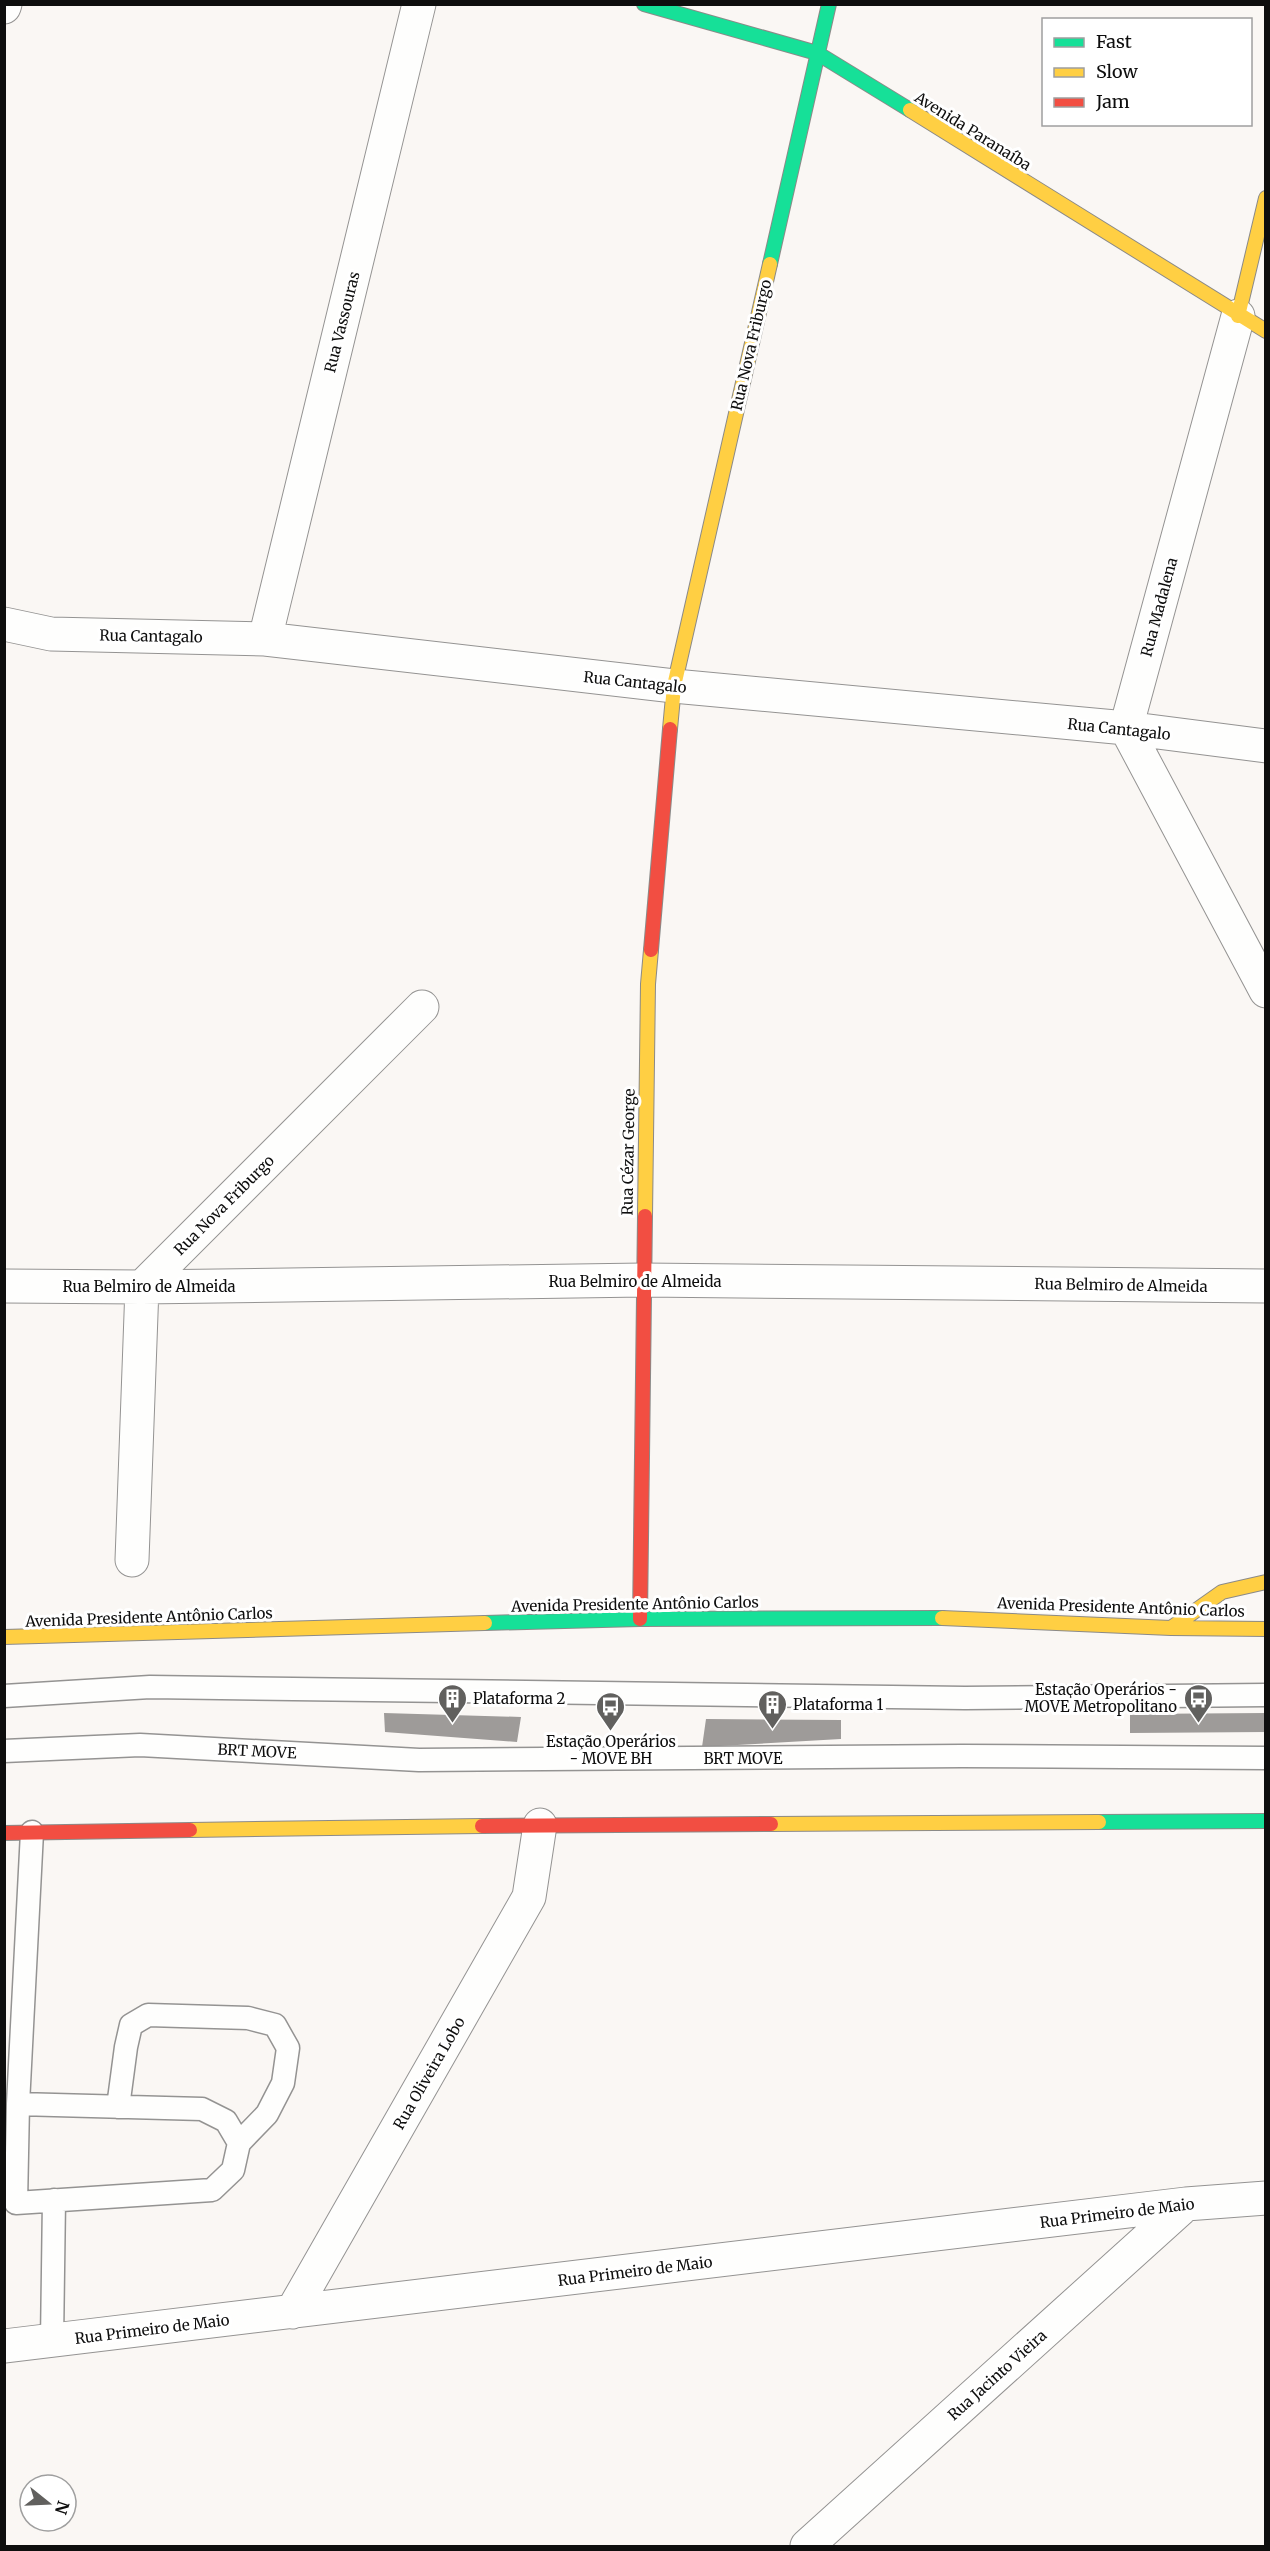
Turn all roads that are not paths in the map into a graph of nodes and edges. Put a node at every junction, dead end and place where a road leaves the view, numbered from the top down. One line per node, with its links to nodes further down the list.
1 (419, 4): 8 (street, Rua Vassouras)
2 (645, 4): 4 (main road, Avenida Paranaíba)
3 (830, 4): 4 (main road, Rua Nova Friburgo)
4 (817, 53): 6 (main road, Avenida Paranaíba); 9 (main road, Rua Nova Friburgo)
5 (1266, 198): 6 (main road, Rua Madalena)
6 (1252, 323): 10 (street, Rua Madalena)
7 (4, 624): 8 (street, Rua Cantagalo)
8 (265, 639): 9 (street, Rua Cantagalo)
9 (674, 686): 10 (street, Rua Cantagalo); 14 (main road, Rua Cézar George)
10 (1126, 728): 11 (street, Rua Cantagalo); 12 (street)
11 (1266, 746)
12 (1266, 991)
13 (422, 1007): 17 (street, Rua Nova Friburgo)
14 (643, 1280): 16 (street, Rua Belmiro de Almeida); 17 (street, Rua Belmiro de Almeida); 20 (main road, Rua Cézar George)
15 (4, 1286): 17 (street, Rua Belmiro de Almeida)
16 (1266, 1286)
17 (142, 1287): 18 (street)
18 (132, 1560)
19 (1266, 1582): 21 (main road)
20 (640, 1619): 21 (main road, Avenida Presidente Antônio Carlos); 23 (main road, Avenida Presidente Antônio Carlos)
21 (1171, 1628): 22 (main road, Avenida Presidente Antônio Carlos)
22 (1266, 1629)
23 (4, 1637)
24 (1266, 1695): 25 (lane)
25 (4, 1696)
26 (4, 1751): 27 (lane, BRT MOVE)
27 (1266, 1758)
28 (1266, 1821): 29 (main road)
29 (540, 1825): 30 (main road); 38 (street, Rua Oliveira Lobo)
30 (32, 1832): 31 (main road); 32 (lane)
31 (4, 1833)
32 (18, 2103): 33 (lane); 36 (lane)
33 (118, 2107): 34 (lane); 34 (lane)
34 (239, 2143): 36 (lane)
35 (1266, 2198): 37 (street, Rua Primeiro de Maio)
36 (54, 2200): 39 (lane)
37 (1186, 2204): 38 (street, Rua Primeiro de Maio); 41 (street, Rua Jacinto Vieira)
38 (292, 2312): 39 (street, Rua Primeiro de Maio)
39 (52, 2341): 40 (street, Rua Primeiro de Maio)
40 (4, 2346)
41 (807, 2547)

